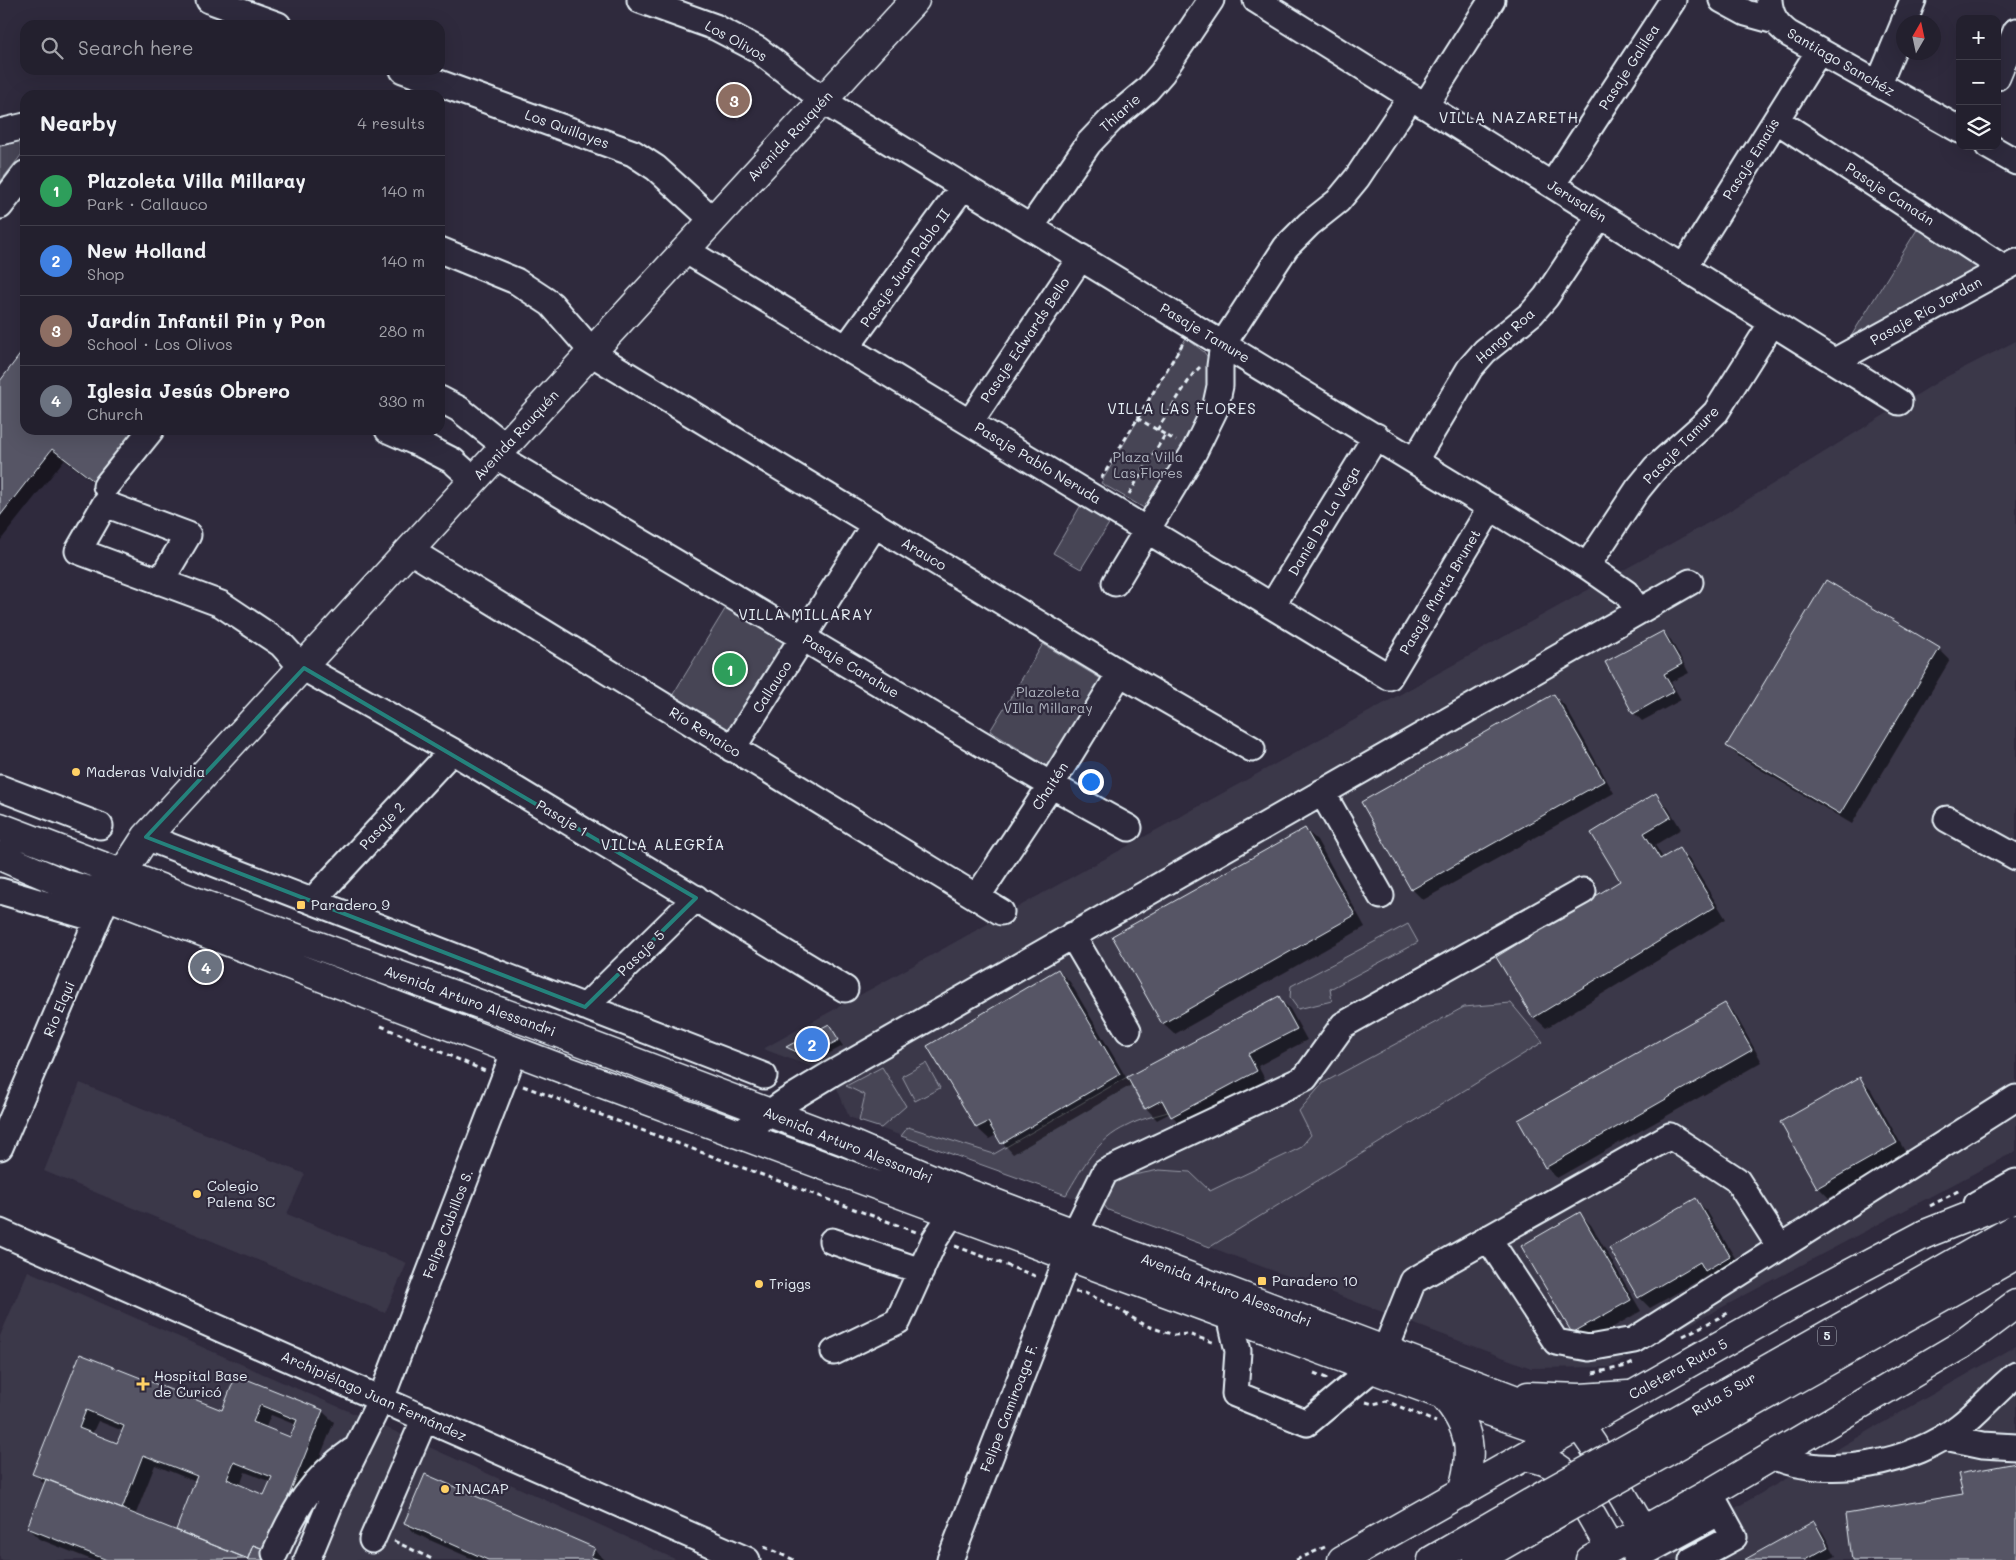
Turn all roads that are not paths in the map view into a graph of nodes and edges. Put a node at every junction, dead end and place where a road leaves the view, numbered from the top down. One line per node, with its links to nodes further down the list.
1 (209, 0): 13 (street)
2 (640, 0): 20 (street, Los Olivos)
3 (915, 0): 20 (main road, Avenida Rauquén)
4 (1211, 0): 34 (street, Thiarie)
5 (1256, 0): 10 (street, Jerusalén)
6 (1492, 0): 21 (street)
7 (1673, 0): 29 (street, Pasaje Galilea)
8 (1722, 0): 11 (street, Santiago Sanchéz)
9 (1913, 0): 12 (street)
10 (1289, 9): 21 (street, Jerusalén)
11 (1772, 10): 16 (street, Santiago Sanchéz)
12 (1907, 15)
13 (264, 20)
14 (2016, 30): 17 (street)
15 (1896, 42): 19 (street)
16 (1819, 51): 19 (street, Santiago Sanchéz); 22 (street, Pasaje Emaús)
17 (2001, 67)
18 (417, 75): 33 (street, Los Quillayes)
19 (1879, 83): 24 (street, Santiago Sanchéz)
20 (823, 100): 30 (street, Pasaje Tamure); 33 (main road, Avenida Rauquén)
21 (1418, 101): 29 (street, Jerusalén); 41 (street)
22 (1776, 120): 38 (street, Pasaje Canaán); 39 (street, Pasaje Emaús)
23 (20, 127): 25 (street)
24 (1956, 128)
25 (0, 132)
26 (1995, 150): 27 (street)
27 (2016, 162)
28 (20, 180): 31 (street)
29 (1552, 185): 32 (street, Jerusalén)
30 (963, 187): 34 (street, Pasaje Tamure); 42 (street, Pasaje Juan Pablo II)
31 (0, 206)
32 (1600, 215): 39 (street, Jerusalén); 52 (street, Hanga Roa)
33 (713, 220): 35 (main road, Avenida Rauquén)
34 (1031, 227): 37 (street, Pasaje Tamure)
35 (685, 250): 42 (street, Pasaje Pablo Neruda); 43 (main road, Avenida Rauquén)
36 (445, 252): 43 (street, Arauco)
37 (1081, 257): 41 (street, Pasaje Tamure); 47 (street, Pasaje Edwards Bello)
38 (2010, 265): 44 (street, Pasaje Río Jordan)
39 (1684, 267): 40 (street, Jerusalén)
40 (1772, 323): 44 (street, Jerusalén); 59 (street, Pasaje Tamure)
41 (1224, 344): 50 (street, Pasaje Tamure); 57 (street)
42 (846, 348): 47 (street, Pasaje Pablo Neruda)
43 (594, 354): 51 (main road, Avenida Rauquén); 56 (street, Arauco)
44 (1835, 362): 46 (street, Jerusalén)
45 (445, 402): 51 (street, Pasaje Carahue)
46 (1899, 402)
47 (970, 422): 57 (street, Pasaje Pablo Neruda)
48 (147, 435): 54 (street)
49 (399, 435): 53 (street)
50 (1376, 436): 52 (street, Pasaje Tamure); 63 (street, Daniel De La Vega)
51 (501, 451): 53 (main road, Avenida Rauquén); 65 (street, Pasaje Carahue)
52 (1414, 460): 55 (street, Pasaje Tamure)
53 (474, 480): 58 (main road, Avenida Rauquén)
54 (106, 486)
55 (1491, 507): 59 (street, Pasaje Tamure); 68 (street, Pasaje Marta Brunet)
56 (875, 524): 65 (street, Callauco); 67 (street, Arauco)
57 (1145, 529): 62 (street); 63 (street, Pasaje Pablo Neruda)
58 (409, 550): 66 (main road, Avenida Rauquén); 69 (street, Río Renaico)
59 (1587, 566): 64 (street, Pasaje Tamure)
60 (160, 582): 66 (street, Pasaje 1)
61 (1690, 582): 64 (street)
62 (1115, 583)
63 (1272, 606): 68 (street, Pasaje Pablo Neruda)
64 (1639, 611): 74 (street)
65 (804, 638): 69 (street, Callauco); 72 (street, Pasaje Carahue)
66 (302, 667): 71 (street, Pasaje 1); 79 (main road, Avenida Rauquén)
67 (1120, 672): 70 (street, Arauco); 72 (street, Chaitén)
68 (1389, 677)
69 (732, 749): 86 (street, Río Renaico)
70 (1252, 749)
71 (452, 751): 87 (street, Pasaje 1); 88 (street, Pasaje 2)
72 (1051, 785): 78 (street, Pasaje Carahue); 86 (street, Chaitén)
73 (0, 788): 77 (street)
74 (1322, 792): 85 (street); 90 (street)
75 (1946, 819): 81 (street)
76 (0, 826): 84 (main road, Avenida Arturo Alessandri)
77 (100, 826)
78 (1129, 828)
79 (146, 837): 84 (main road, Avenida Rauquén); 88 (street)
80 (0, 856): 84 (main road, Avenida Arturo Alessandri)
81 (2016, 857)
82 (0, 891): 84 (street, Avenida Arturo Alessandri)
83 (1583, 891): 108 (street, Felipe Camiroaga F.)
84 (109, 896): 94 (main road, Avenida Arturo Alessandri); 97 (main road, Avenida Arturo Alessandri); 99 (street, Río Elqui)
85 (1381, 896)
86 (977, 897): 89 (street, Río Renaico)
87 (696, 898): 91 (street, Pasaje 1); 92 (street, Pasaje 5)
88 (312, 901): 92 (street)
89 (1001, 912)
90 (1072, 935): 93 (street); 97 (street)
91 (846, 988)
92 (585, 1007): 95 (street)
93 (1128, 1030)
94 (515, 1050): 98 (main road, Avenida Arturo Alessandri); 122 (street, Felipe Cubillos S.)
95 (764, 1076)
96 (2016, 1098): 109 (street)
97 (770, 1113): 98 (street); 108 (main road, Avenida Arturo Alessandri)
98 (739, 1134): 102 (main road, Avenida Arturo Alessandri)
99 (0, 1147)
100 (2016, 1182): 105 (street, Caletera Ruta 5)
101 (2016, 1198): 105 (main road)
102 (952, 1213): 108 (main road, Avenida Arturo Alessandri); 111 (street)
103 (2016, 1228): 128 (main road, Ruta 5 Sur / 5)
104 (0, 1232): 122 (street, Archipiélago Juan Fernández)
105 (1925, 1234): 121 (main road, Caletera Ruta 5)
106 (1488, 1238): 109 (street); 109 (street); 117 (street)
107 (832, 1240): 111 (street)
108 (1070, 1244): 113 (main road, Avenida Arturo Alessandri); 117 (main road, Avenida Arturo Alessandri); 139 (street, Felipe Camiroaga F.)
109 (1780, 1247)
110 (2016, 1254): 128 (main road, Ruta 5 Sur / 5)
111 (921, 1271): 116 (street)
112 (2016, 1304): 115 (main road)
113 (1230, 1316): 117 (main road, Avenida Arturo Alessandri); 117 (street)
114 (2016, 1316): 115 (street)
115 (1961, 1346): 129 (main road)
116 (834, 1352)
117 (1378, 1360): 119 (main road, Avenida Arturo Alessandri); 120 (main road, Avenida Arturo Alessandri)
118 (2016, 1375): 125 (street)
119 (1502, 1393): 121 (main road); 124 (main road, Avenida Arturo Alessandri)
120 (1443, 1395): 124 (main road, Avenida Arturo Alessandri); 131 (main road)
121 (1631, 1395): 124 (main road, Caletera Ruta 5)
122 (382, 1399): 123 (street, Archipiélago Juan Fernández); 127 (street, Felipe Cubillos S.)
123 (425, 1418): 134 (street); 138 (street, Archipiélago Juan Fernández)
124 (1570, 1431): 130 (main road, Caletera Ruta 5); 135 (main road)
125 (1946, 1437): 126 (street); 129 (street)
126 (2016, 1447)
127 (357, 1448): 136 (street); 137 (street, Felipe Cubillos S.)
128 (1644, 1452): 132 (main road, Ruta 5 Sur / 5, bridge)
129 (1773, 1456): 133 (main road)
130 (1524, 1457): 131 (main road, Caletera Ruta 5); 135 (main road)
131 (1462, 1493): 140 (main road, Caletera Ruta 5)
132 (1557, 1501): 141 (main road, Ruta 5 Sur / 5); 142 (main road, Ruta 5 Sur / 5)
133 (1716, 1502): 135 (main road); 143 (street)
134 (372, 1540)
135 (1630, 1548)
136 (275, 1553)
137 (308, 1560)
138 (747, 1560)
139 (950, 1560)
140 (1342, 1560)
141 (1432, 1560)
142 (1477, 1560)
143 (1692, 1560)

